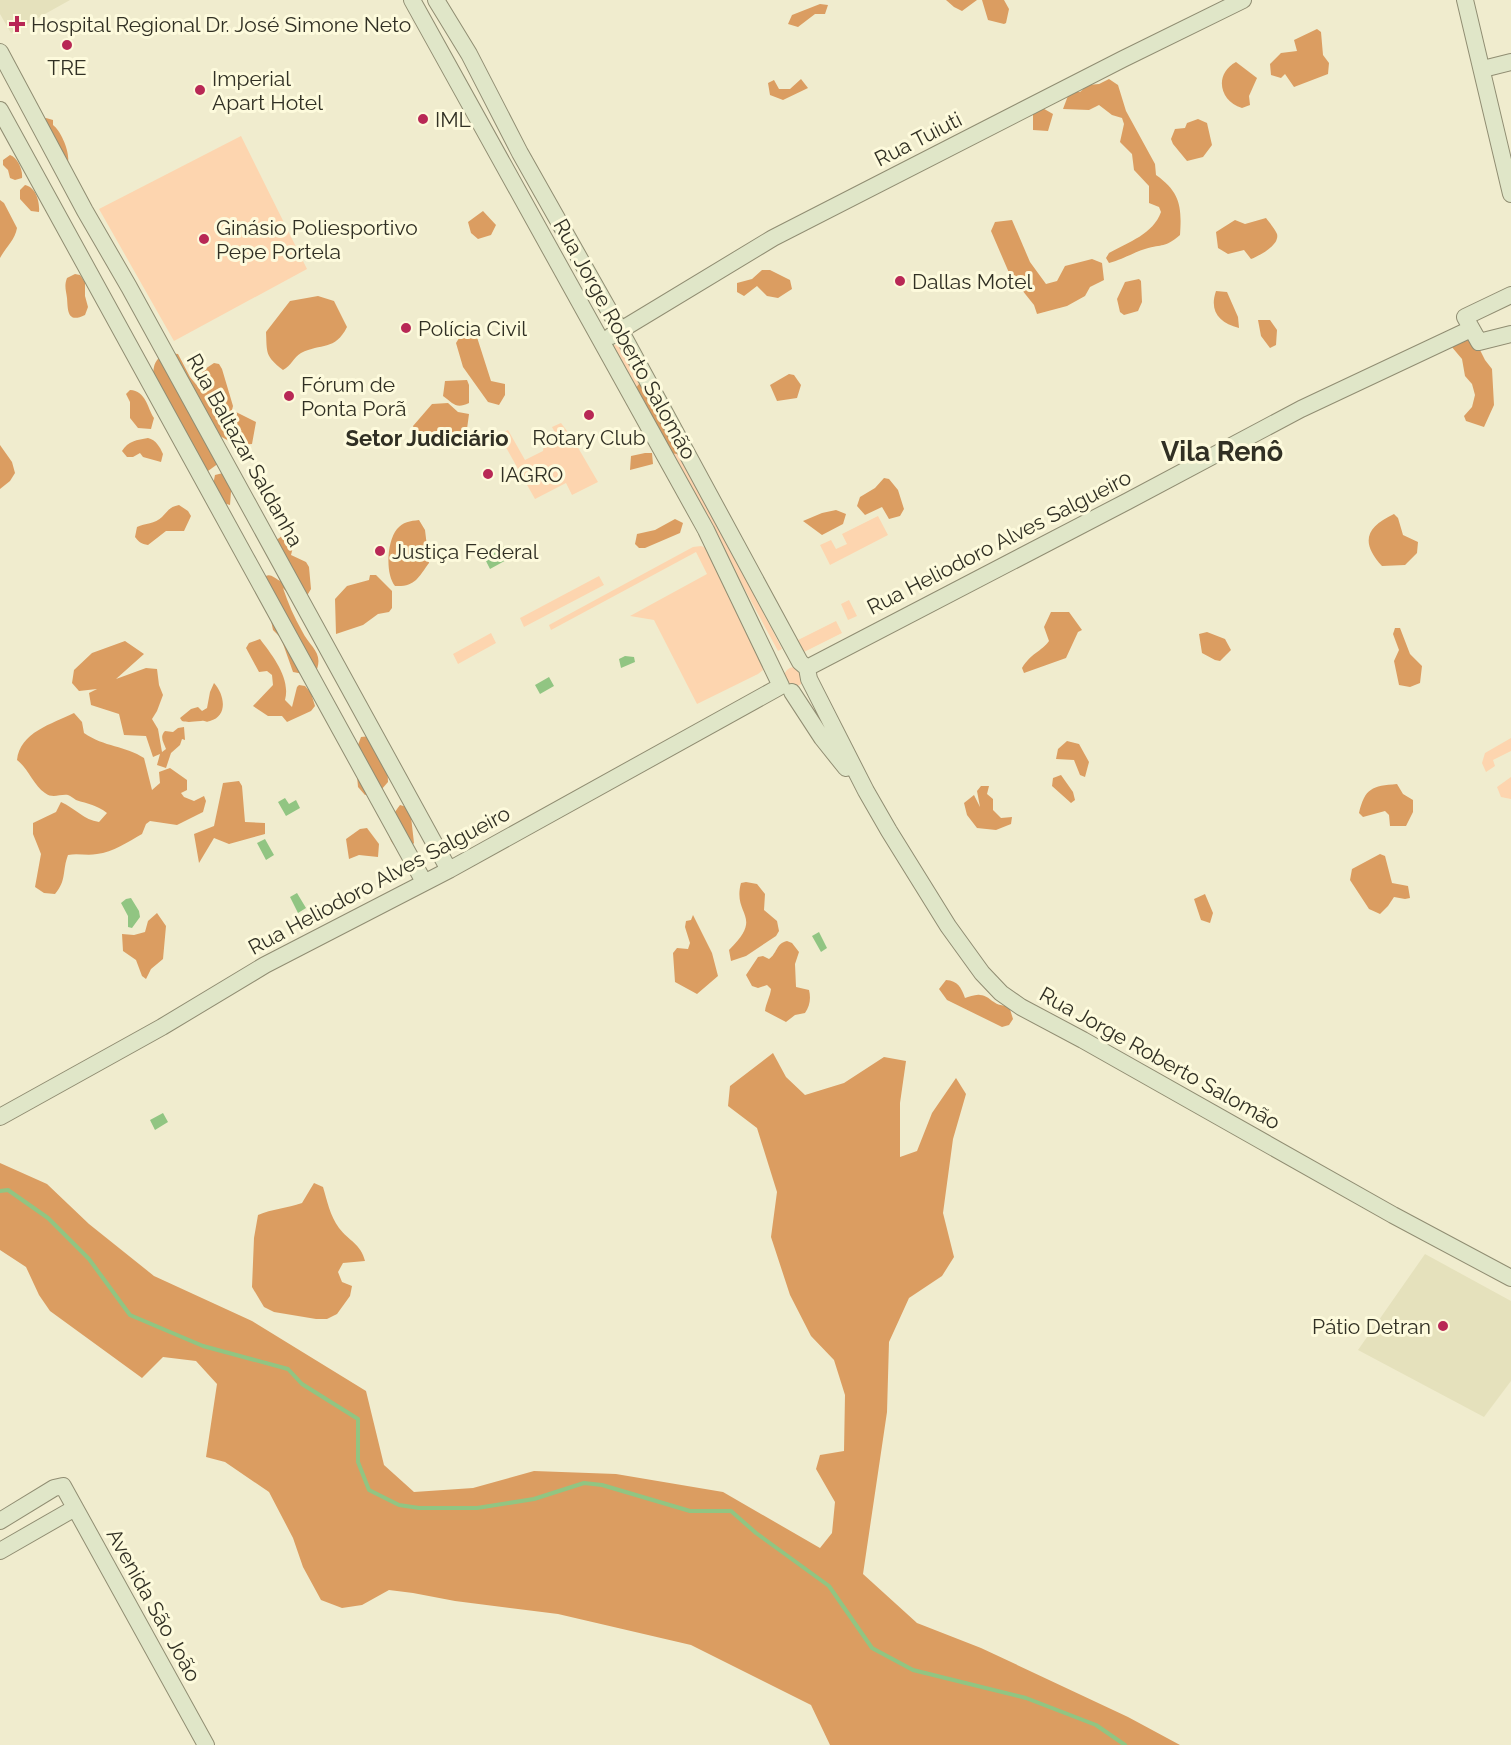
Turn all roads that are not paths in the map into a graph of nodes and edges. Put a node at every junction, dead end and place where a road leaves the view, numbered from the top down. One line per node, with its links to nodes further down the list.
1 (412, 0): 16 (main road, Rua Jorge Roberto Salomão)
2 (436, 0): 14 (main road, Rua Jorge Roberto Salomão)
3 (1243, 0): 14 (main road, Rua Tuiuti)
4 (1465, 0): 7 (main road)
5 (0, 52): 10 (main road, Rua Baltazar Saldanha)
6 (1511, 62): 7 (main road)
7 (1483, 69): 9 (main road)
8 (0, 110): 12 (main road)
9 (1511, 194)
10 (129, 286): 12 (main road); 20 (main road, Rua Baltazar Saldanha)
11 (1511, 295): 13 (main road, Rua Heliodoro Alves Salgueiro)
12 (102, 297): 21 (main road)
13 (1472, 329): 15 (main road); 17 (main road, Rua Heliodoro Alves Salgueiro)
14 (620, 330): 16 (main road, Rua Tuiuti); 17 (main road, Rua Jorge Roberto Salomão)
15 (1511, 334)
16 (602, 343): 18 (main road, Rua Jorge Roberto Salomão)
17 (805, 669): 18 (main road); 18 (main road); 19 (main road, Rua Jorge Roberto Salomão)
18 (784, 685): 19 (main road, Rua Jorge Roberto Salomão); 20 (main road, Rua Heliodoro Alves Salgueiro)
19 (866, 792): 23 (main road, Rua Jorge Roberto Salomão)
20 (449, 870): 21 (main road, Rua Heliodoro Alves Salgueiro)
21 (424, 882): 22 (main road, Rua Heliodoro Alves Salgueiro)
22 (0, 1117)
23 (1511, 1278)
24 (75, 1508): 25 (main road, Avenida São João); 26 (main road); 27 (main road, Avenida São João)
25 (0, 1521)
26 (0, 1551)
27 (206, 1745)

